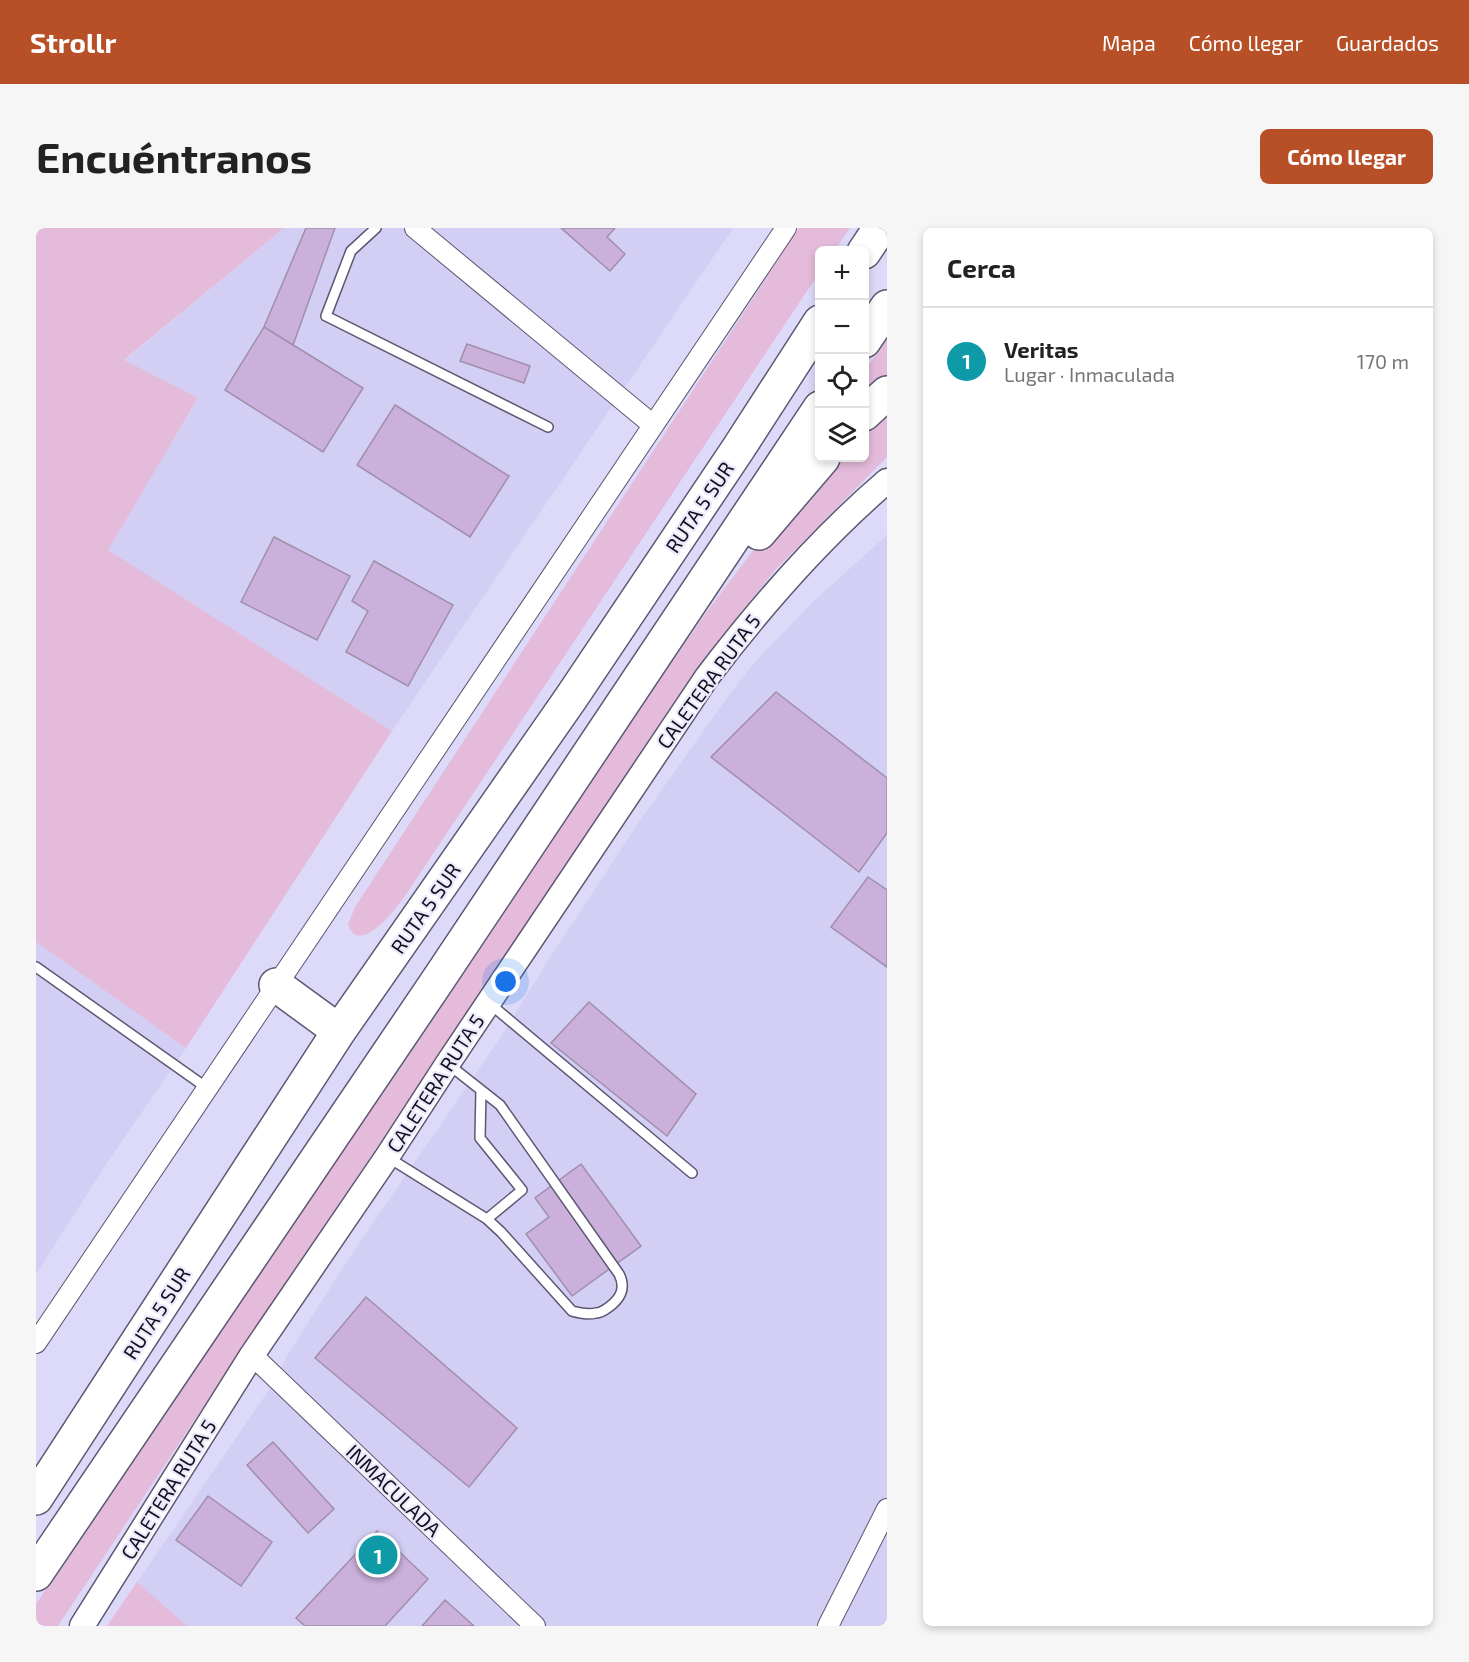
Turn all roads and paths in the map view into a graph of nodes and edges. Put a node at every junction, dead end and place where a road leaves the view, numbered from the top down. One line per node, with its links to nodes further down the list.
1 (376, 228): 13 (lane)
2 (415, 228): 12 (street)
3 (786, 228): 12 (street)
4 (880, 228): 5 (highway)
5 (868, 246)
6 (887, 307): 8 (highway)
7 (815, 328): 20 (highway, RUTA 5 SUR)
8 (869, 334)
9 (887, 393): 10 (highway)
10 (869, 409)
11 (815, 414): 16 (highway)
12 (653, 425): 18 (street)
13 (548, 428)
14 (819, 462): 16 (highway)
15 (887, 481): 19 (street, CALETERA RUTA 5)
16 (631, 690): 31 (highway)
17 (36, 967): 22 (lane)
18 (276, 985): 20 (highway); 22 (street)
19 (488, 1003): 21 (street, CALETERA RUTA 5); 25 (lane)
20 (339, 1031): 29 (highway, RUTA 5 SUR)
21 (448, 1063): 23 (lane); 24 (street, CALETERA RUTA 5)
22 (207, 1088): 27 (street)
23 (481, 1090): 26 (lane); 26 (lane)
24 (387, 1156): 26 (lane); 28 (street, CALETERA RUTA 5)
25 (692, 1173)
26 (487, 1219)
27 (36, 1343)
28 (252, 1355): 32 (street, CALETERA RUTA 5); 33 (street, INMACULADA)
29 (36, 1498)
30 (887, 1509): 34 (street)
31 (36, 1574)
32 (82, 1626)
33 (535, 1626)
34 (828, 1626)

